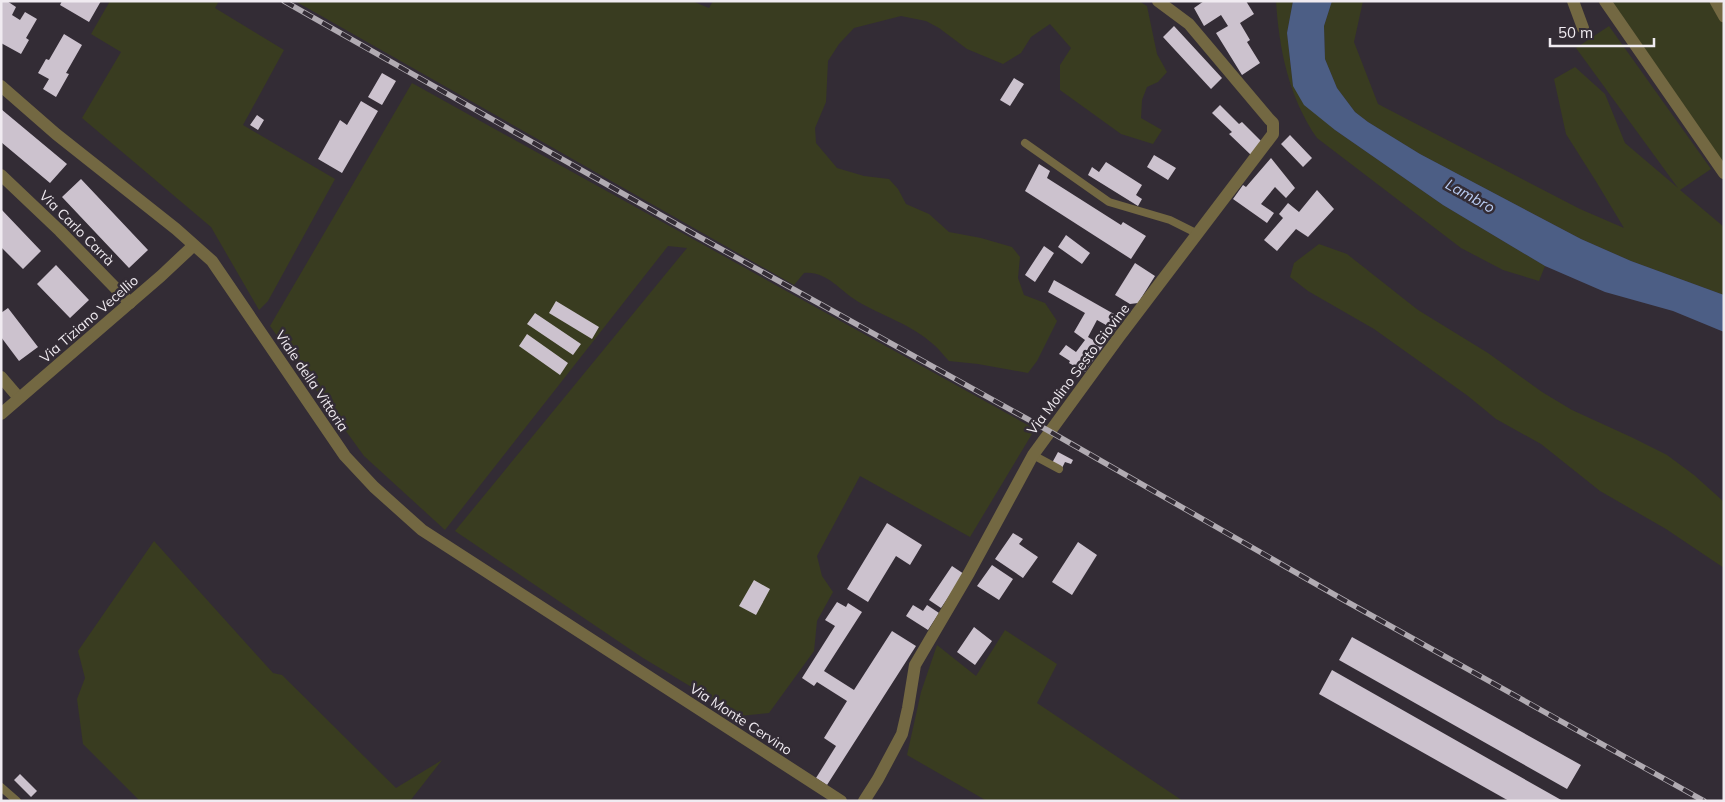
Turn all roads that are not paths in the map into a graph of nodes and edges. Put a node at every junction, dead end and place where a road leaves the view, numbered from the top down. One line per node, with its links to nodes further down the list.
1 (1158, 1): 11 (street, Via Molino Sesto Giovine)
2 (1573, 1): 6 (street)
3 (1605, 1): 9 (street)
4 (1715, 1): 5 (street)
5 (1724, 17)
6 (1584, 28)
7 (1, 86): 12 (street, Viale della Vittoria)
8 (1025, 143): 11 (lane)
9 (1724, 173)
10 (1, 175): 13 (street, Via Carlo Carrà)
11 (1198, 234): 17 (street, Via Molino Sesto Giovine)
12 (194, 245): 13 (street, Via Tiziano Vecellio); 19 (street, Viale della Vittoria)
13 (130, 303): 15 (street, Via Tiziano Vecellio)
14 (1, 376): 15 (street)
15 (19, 398): 16 (street, Via Tiziano Vecellio)
16 (1, 414)
17 (1033, 455): 18 (lane); 23 (street, Via Molino Sesto Giovine)
18 (1059, 469)
19 (626, 662): 22 (street, Via Monte Cervino)
20 (1, 787): 21 (lane)
21 (17, 801)
22 (841, 801)
23 (864, 801)

